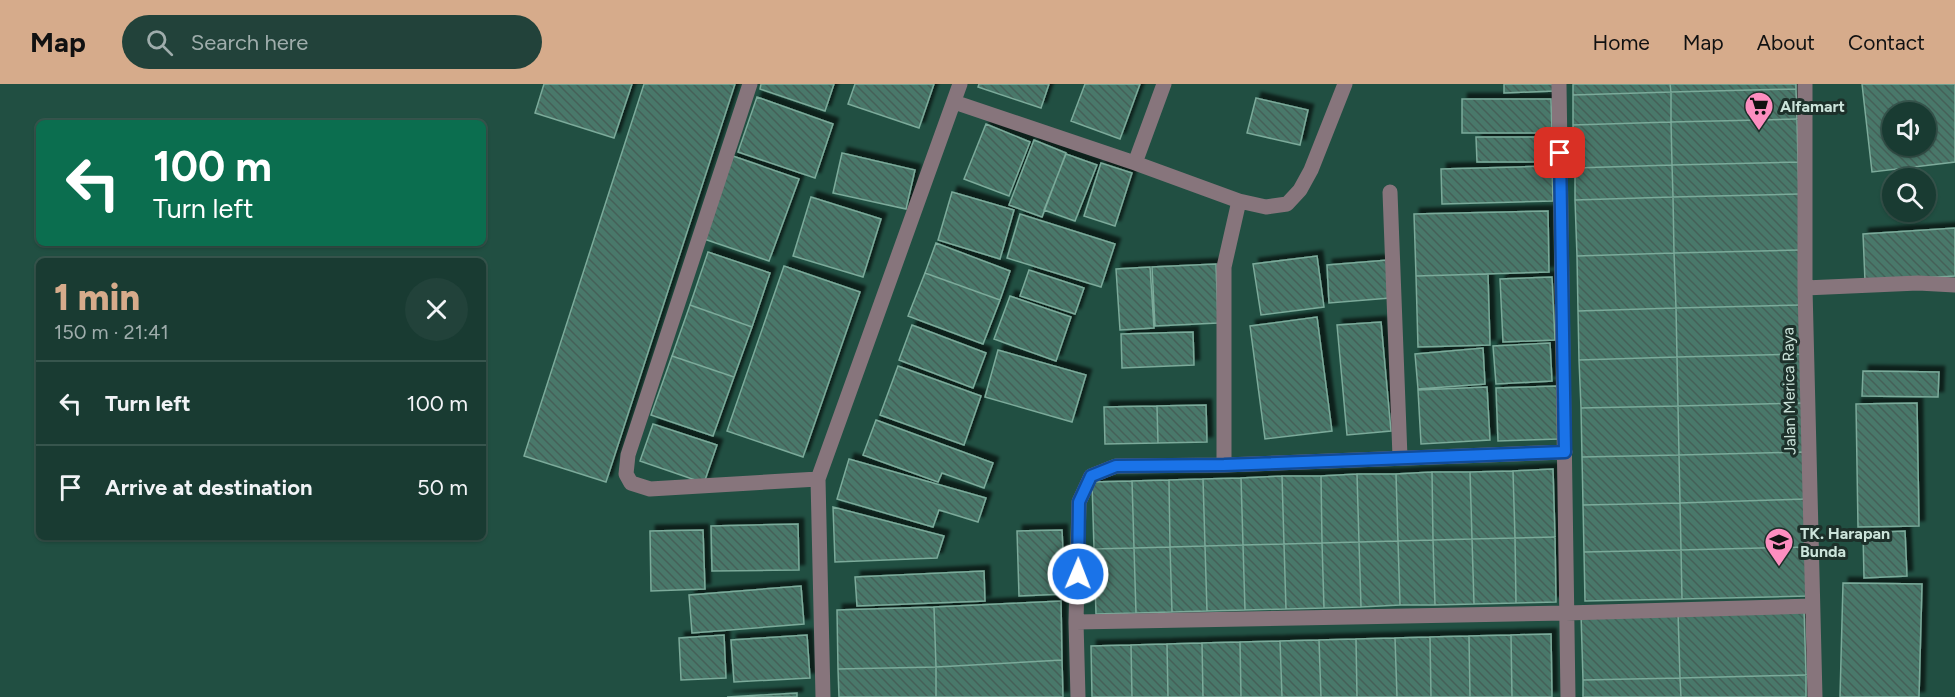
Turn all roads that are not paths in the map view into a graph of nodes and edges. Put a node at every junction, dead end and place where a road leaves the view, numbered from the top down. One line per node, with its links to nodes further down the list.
1 (750, 84): 16 (street)
2 (960, 84): 7 (street)
3 (1164, 84): 8 (street)
4 (1345, 84): 10 (street)
5 (1558, 84): 13 (street)
6 (1805, 84): 12 (street, Jalan Merica Raya)
7 (954, 102): 8 (street); 16 (street)
8 (1135, 163): 10 (street)
9 (1390, 192): 14 (street)
10 (1239, 201): 15 (street)
11 (1955, 285): 12 (street)
12 (1805, 288): 17 (street, Jalan Merica Raya)
13 (1565, 452): 14 (street); 18 (street)
14 (1400, 457): 15 (street)
15 (1224, 465): 19 (street)
16 (818, 479): 20 (street)
17 (1812, 606): 18 (street); 23 (street, Jalan Merica Raya)
18 (1566, 614): 19 (street); 22 (street)
19 (1076, 622): 21 (street)
20 (823, 697)
21 (1078, 697)
22 (1568, 697)
23 (1815, 697)

